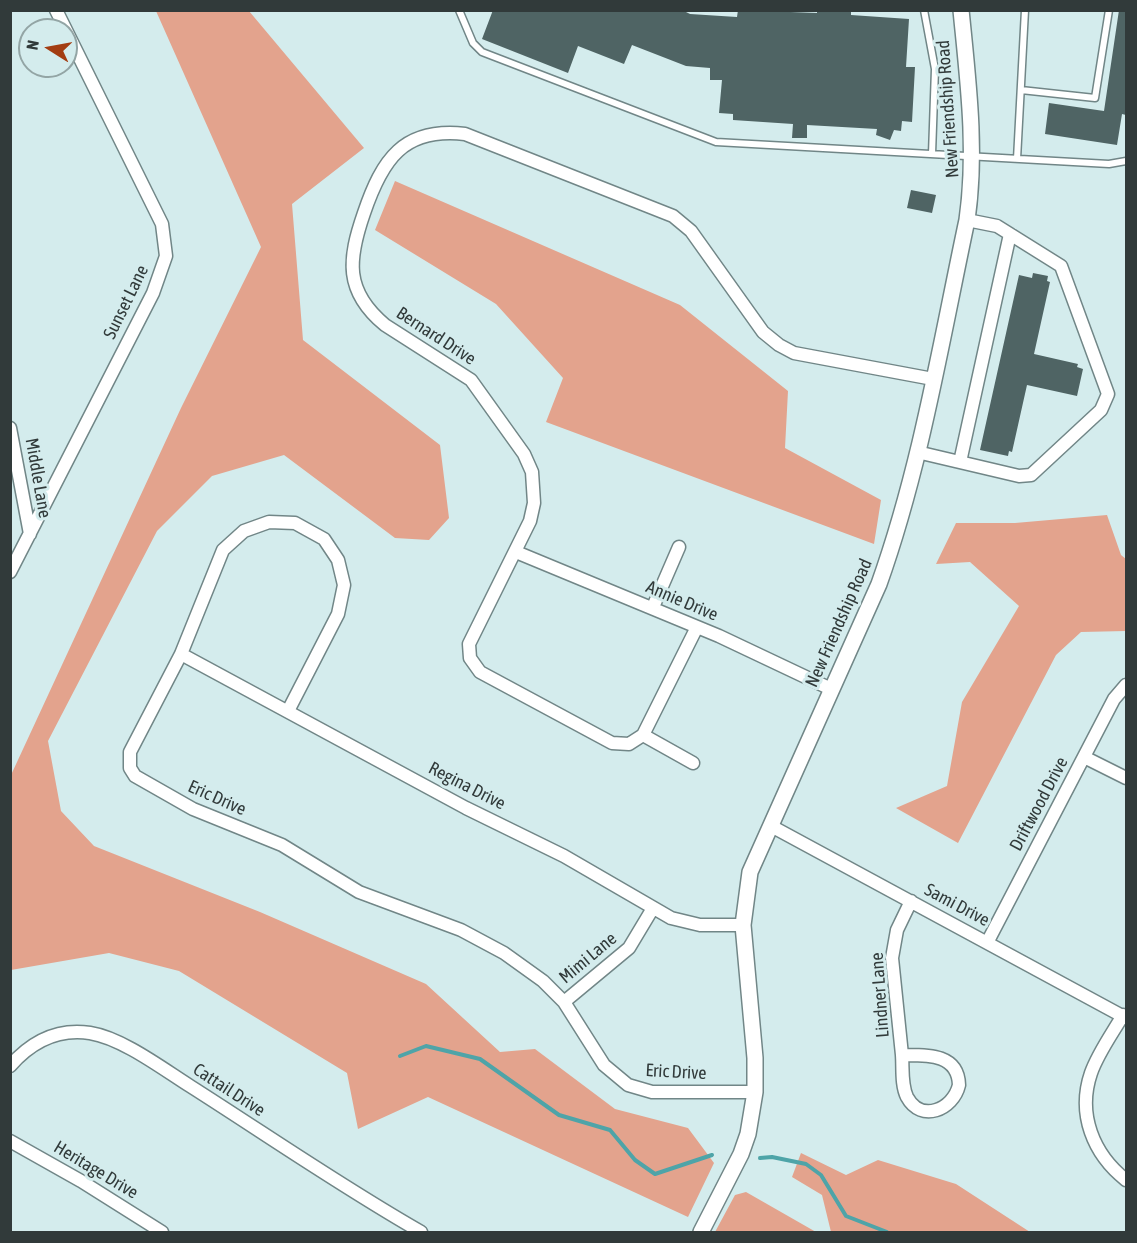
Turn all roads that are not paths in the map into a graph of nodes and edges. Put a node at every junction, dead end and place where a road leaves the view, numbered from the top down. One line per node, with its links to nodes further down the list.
1 (56, 10): 18 (street, Sunset Lane)
2 (459, 10): 8 (lane)
3 (924, 10): 8 (lane)
4 (961, 10): 9 (street, New Friendship Road)
5 (1025, 10): 7 (lane)
6 (1109, 10): 7 (lane)
7 (1021, 90): 10 (lane)
8 (932, 154): 9 (lane)
9 (973, 158): 10 (lane); 12 (street, New Friendship Road)
10 (1017, 159): 11 (lane)
11 (1126, 161)
12 (967, 220): 13 (street); 14 (street, New Friendship Road)
13 (1010, 234): 17 (street); 17 (street)
14 (933, 379): 16 (street, New Friendship Road); 20 (street, Bernard Drive)
15 (10, 428): 18 (street, Middle Lane)
16 (917, 452): 17 (street); 26 (street, New Friendship Road)
17 (960, 462)
18 (30, 534): 21 (street, Sunset Lane)
19 (680, 547): 22 (street)
20 (516, 552): 22 (street, Annie Drive); 28 (street, Bernard Drive)
21 (10, 572)
22 (653, 607): 23 (street, Annie Drive)
23 (697, 627): 26 (street, Annie Drive); 28 (street)
24 (181, 654): 27 (street, Regina Drive); 27 (street, Eric Drive); 37 (street, Eric Drive)
25 (1126, 685): 29 (street, Driftwood Drive)
26 (831, 689): 32 (street, New Friendship Road)
27 (288, 711): 34 (street, Regina Drive)
28 (643, 735): 30 (street)
29 (1084, 757): 31 (street); 36 (street, Driftwood Drive)
30 (693, 763)
31 (1126, 778)
32 (771, 826): 33 (street, Sami Drive); 35 (street, New Friendship Road)
33 (911, 901): 36 (street, Sami Drive); 39 (street, Lindner Lane)
34 (653, 909): 35 (street, Regina Drive); 37 (street, Mimi Lane)
35 (743, 925): 41 (street, New Friendship Road)
36 (988, 941): 38 (street, Sami Drive)
37 (564, 1002): 41 (street, Eric Drive)
38 (1124, 1016): 43 (street)
39 (902, 1055): 39 (street, Lindner Lane)
40 (10, 1066): 45 (street, Cattail Drive)
41 (755, 1092): 46 (street, New Friendship Road)
42 (10, 1141): 44 (street, Heritage Drive)
43 (1126, 1180)
44 (162, 1233)
45 (421, 1233)
46 (701, 1233)

